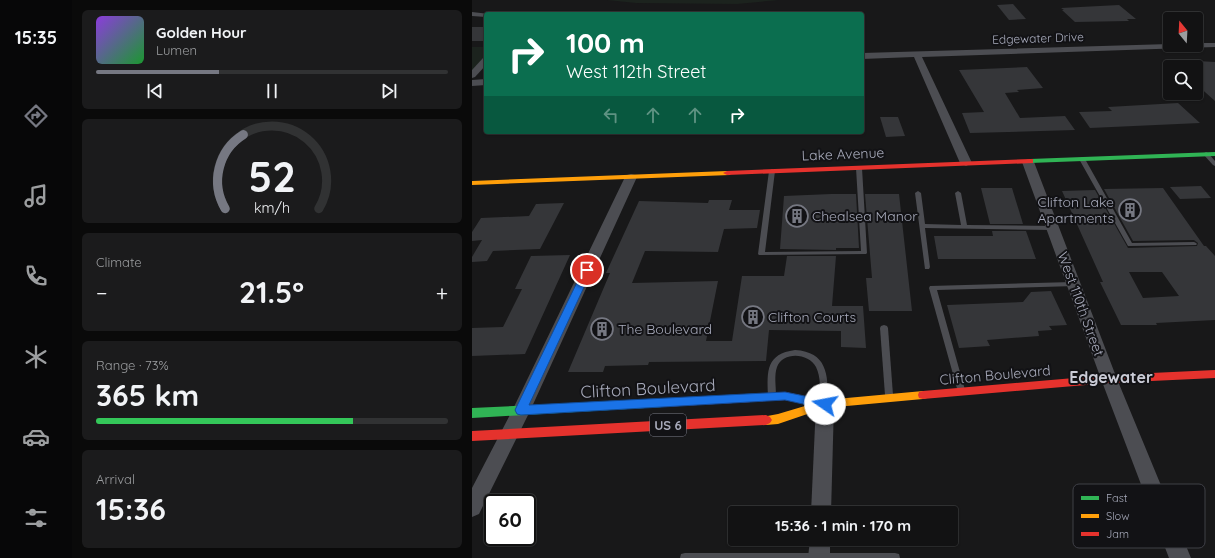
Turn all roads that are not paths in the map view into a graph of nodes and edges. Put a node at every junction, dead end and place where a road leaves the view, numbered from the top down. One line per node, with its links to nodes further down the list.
1 (472, 14): 2 (street)
2 (484, 14)
3 (1215, 45): 4 (street, Edgewater Drive)
4 (917, 54): 5 (street, Edgewater Drive); 13 (street)
5 (864, 56)
6 (484, 62): 7 (street)
7 (472, 75)
8 (484, 82): 9 (street)
9 (472, 83)
10 (1210, 154): 11 (street, Lake Avenue); 14 (lane)
11 (1082, 160): 12 (street, Lake Avenue); 24 (lane)
12 (1028, 162): 13 (street, Lake Avenue); 23 (street, West 110th Street)
13 (966, 163): 15 (street, Lake Avenue)
14 (1215, 164)
15 (859, 168): 16 (street, Lake Avenue); 16 (lane)
16 (772, 172): 17 (street, Lake Avenue)
17 (631, 177): 18 (street, Lake Avenue); 34 (street)
18 (472, 183)
19 (958, 193): 22 (lane)
20 (918, 194): 21 (lane)
21 (922, 226): 22 (lane); 25 (lane)
22 (964, 226): 23 (lane)
23 (1053, 228): 26 (street, West 110th Street)
24 (1194, 244)
25 (927, 267)
26 (1074, 284): 29 (street, West 110th Street); 30 (lane)
27 (884, 328): 32 (lane)
28 (1215, 374): 29 (street, Clifton Boulevard / US 6)
29 (1108, 379): 30 (street, Clifton Boulevard / US 6); 38 (street, West 110th Street)
30 (961, 392): 32 (street, Clifton Boulevard / US 6)
31 (772, 397): 33 (street, Clifton Boulevard / US 6); 33 (lane); 34 (street, Clifton Boulevard / US 6)
32 (889, 399): 33 (street, Clifton Boulevard / US 6)
33 (825, 404): 36 (street, Clifton Boulevard / US 6); 39 (street)
34 (521, 410): 35 (street, Clifton Boulevard / US 6); 36 (street)
35 (472, 413)
36 (509, 434): 37 (street, Clifton Boulevard / US 6); 40 (street)
37 (472, 436)
38 (1150, 484)
39 (821, 506)
40 (472, 508)
41 (1176, 548): 45 (street, West 110th Street)
42 (820, 551): 43 (lane); 44 (lane)
43 (685, 558)
44 (896, 558)
45 (1180, 558)

